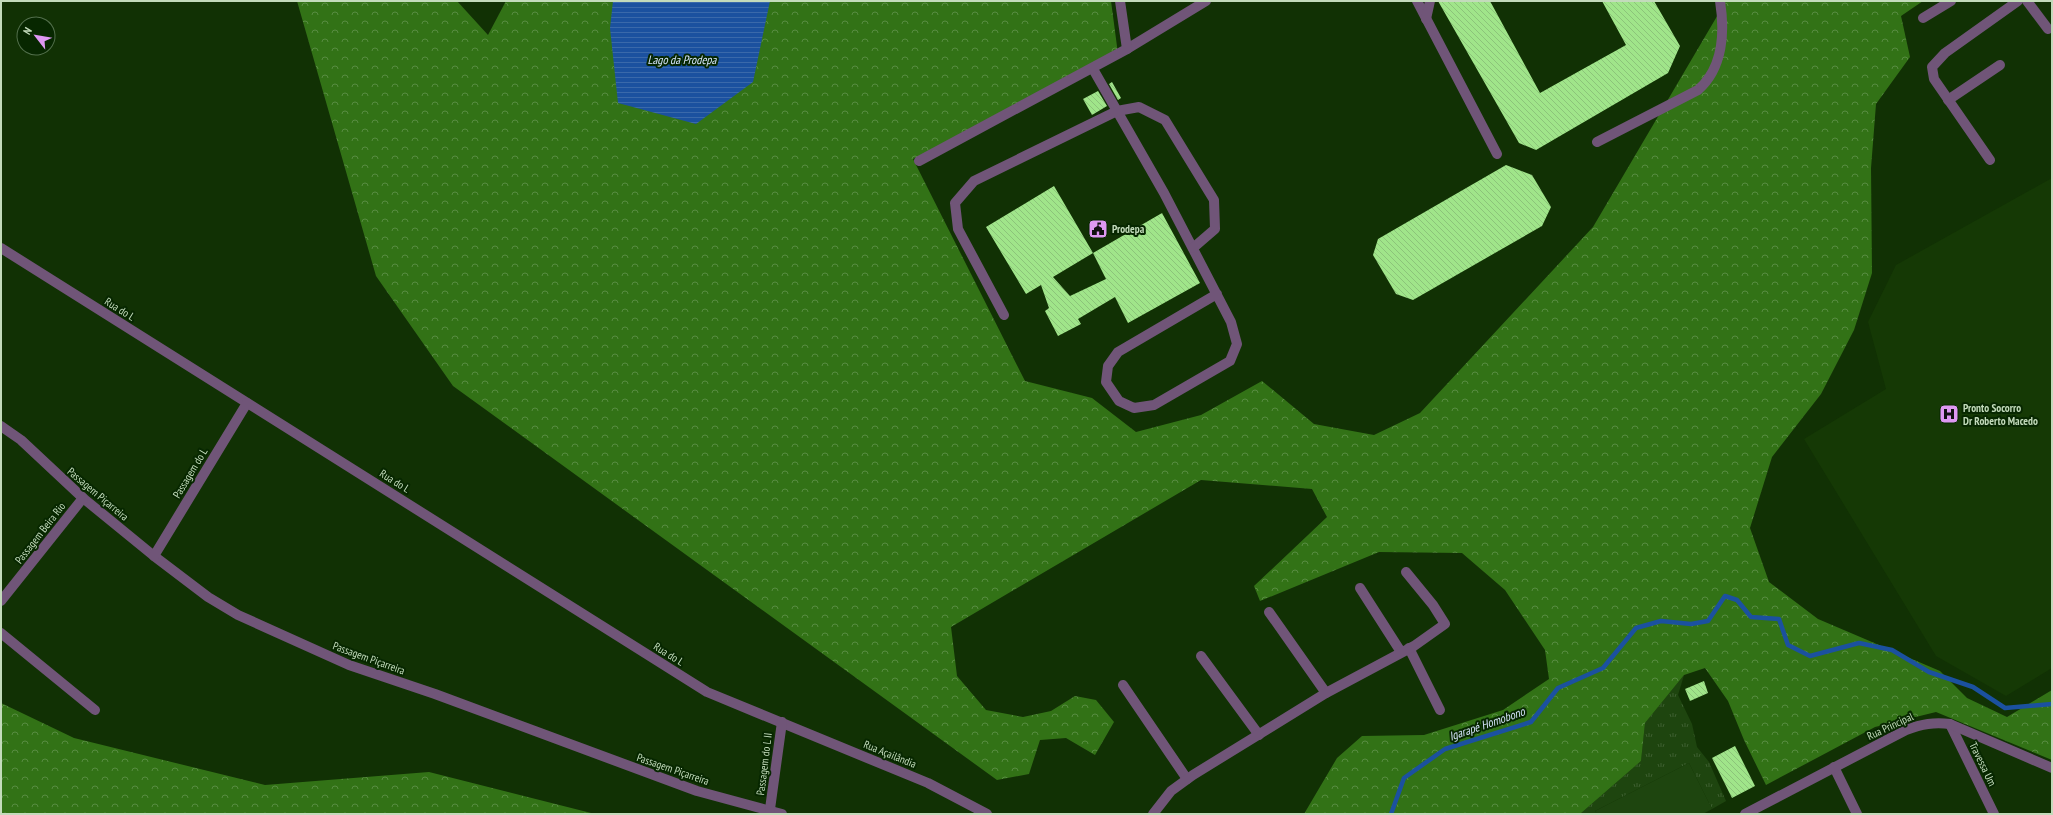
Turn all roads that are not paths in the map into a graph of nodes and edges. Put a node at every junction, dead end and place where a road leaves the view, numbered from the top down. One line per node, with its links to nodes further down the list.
1 (1120, 1): 12 (street)
2 (1206, 1): 12 (street)
3 (1417, 1): 10 (street)
4 (1430, 1): 10 (street)
5 (1720, 1): 17 (street)
6 (1951, 1): 9 (street)
7 (2018, 1): 15 (street)
8 (2027, 1): 11 (street)
9 (1923, 18)
10 (1426, 19): 18 (street)
11 (2048, 29)
12 (1128, 49): 14 (street)
13 (2000, 65): 15 (street)
14 (1092, 69): 16 (street); 20 (street)
15 (1948, 100): 19 (street)
16 (1118, 111): 22 (street); 22 (street); 24 (street)
17 (1598, 142)
18 (1497, 154)
19 (1990, 160)
20 (919, 161)
21 (1, 248): 25 (street, Rua do L)
22 (1192, 248): 23 (street)
23 (1217, 294): 23 (street)
24 (1004, 315)
25 (247, 403): 28 (street, Passagem do L); 40 (street, Rua do L)
26 (1, 426): 27 (street, Passagem Piçarreira)
27 (82, 498): 28 (street, Passagem Piçarreira); 31 (street, Passagem Beira Rio)
28 (154, 556): 46 (street, Passagem Piçarreira)
29 (1406, 572): 34 (street)
30 (1360, 588): 34 (street)
31 (1, 601)
32 (1270, 612): 37 (street)
33 (1, 633): 38 (street)
34 (1405, 650): 37 (street); 39 (street)
35 (1201, 656): 42 (street)
36 (1122, 685): 45 (street)
37 (1326, 693): 42 (street)
38 (95, 710)
39 (1440, 710)
40 (782, 722): 46 (street, Passagem do L II); 48 (street, Rua Açailândia)
41 (1950, 724): 43 (street, Rua Principal); 44 (street, Rua Principal); 52 (street, Travessa Um)
42 (1259, 735): 45 (street)
43 (1834, 768): 50 (street, Rua Principal); 51 (street)
44 (2052, 768)
45 (1187, 779): 49 (street)
46 (770, 809): 47 (street, Passagem Piçarreira)
47 (782, 814)
48 (987, 814)
49 (1153, 814)
50 (1745, 814)
51 (1857, 814)
52 (1994, 814)

